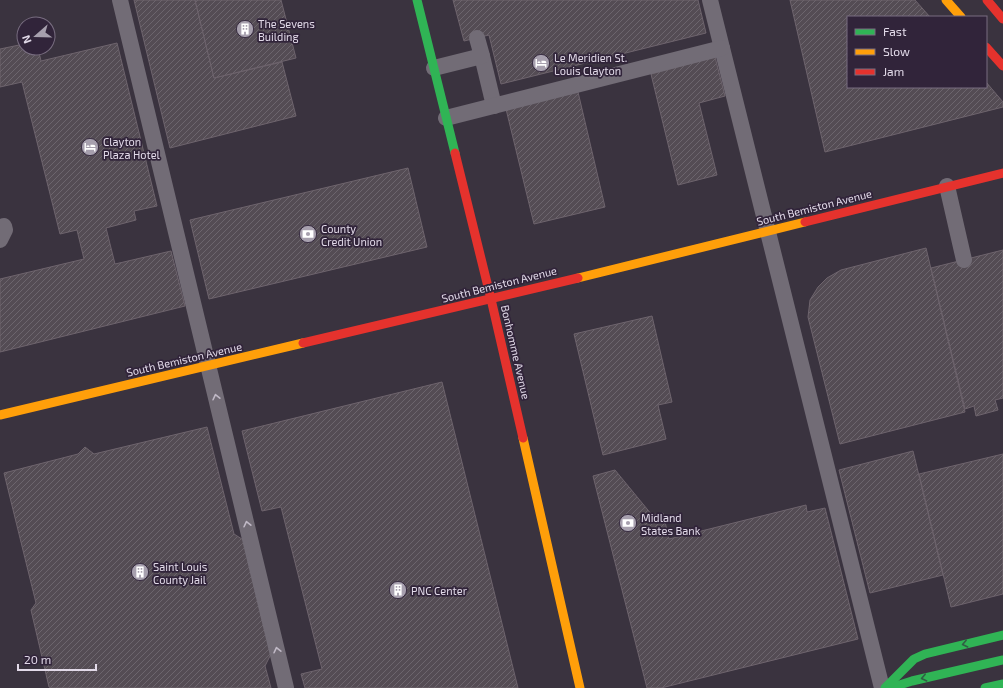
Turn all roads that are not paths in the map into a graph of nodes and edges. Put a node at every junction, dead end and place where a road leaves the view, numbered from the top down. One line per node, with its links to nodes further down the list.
1 (120, 0): 21 (lane)
2 (417, 0): 13 (main road, Bonhomme Avenue)
3 (710, 0): 10 (lane)
4 (946, 0): 6 (main road)
5 (987, 0): 7 (main road)
6 (960, 16)
7 (1003, 19)
8 (477, 38): 11 (lane)
9 (987, 47): 12 (main road)
10 (722, 48): 14 (lane); 18 (lane)
11 (482, 56): 13 (lane); 14 (lane)
12 (1003, 66)
13 (434, 68): 15 (main road, Bonhomme Avenue)
14 (494, 106): 15 (lane)
15 (446, 118): 20 (main road, Bonhomme Avenue)
16 (1003, 173): 17 (main road, South Bemiston Avenue)
17 (947, 186): 18 (main road, South Bemiston Avenue); 19 (lane)
18 (768, 231): 20 (main road, South Bemiston Avenue); 28 (lane)
19 (964, 260)
20 (491, 299): 21 (main road, South Bemiston Avenue); 27 (main road, Bonhomme Avenue)
21 (209, 365): 22 (main road, South Bemiston Avenue); 26 (lane, one-way to 21)
22 (0, 415)
23 (1003, 635): 29 (main road, one-way to 29)
24 (1003, 660): 30 (main road, one-way to 30)
25 (1003, 684): 31 (main road)
26 (286, 688)
27 (580, 688)
28 (882, 688)
29 (885, 688)
30 (890, 688)
31 (985, 688)

